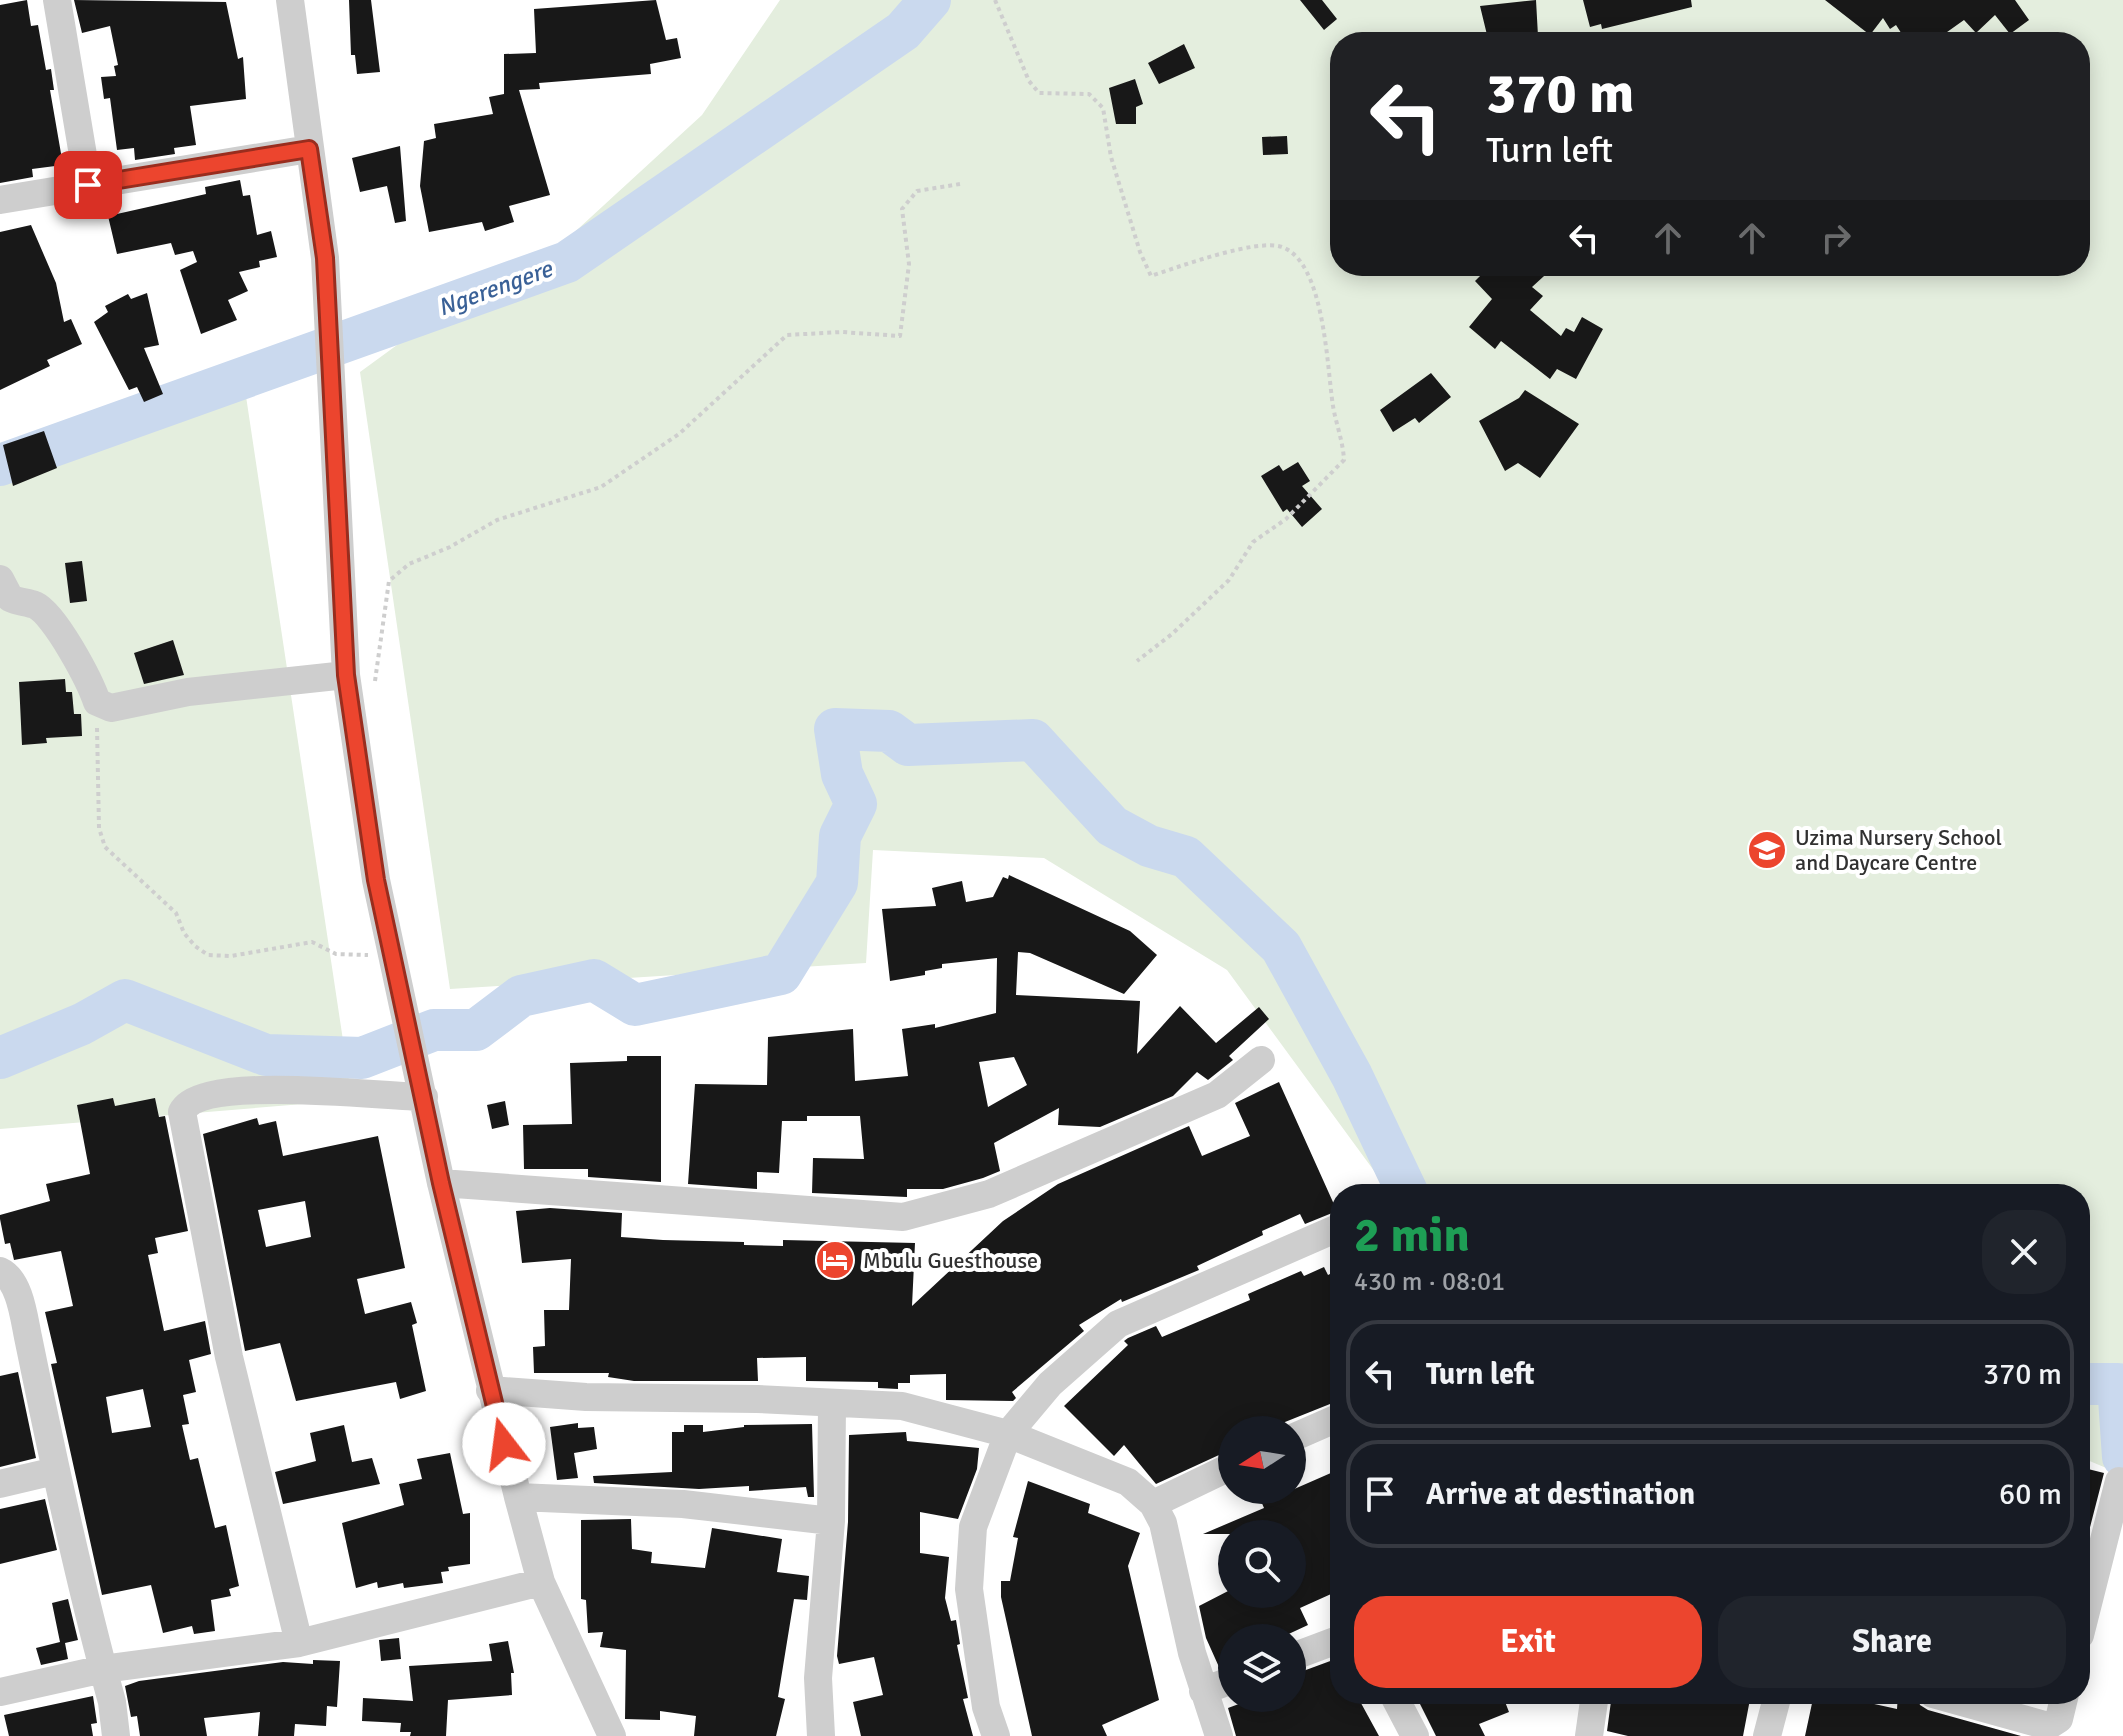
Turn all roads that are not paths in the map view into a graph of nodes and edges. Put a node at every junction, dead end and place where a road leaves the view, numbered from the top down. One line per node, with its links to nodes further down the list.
1 (57, 0): 4 (street)
2 (290, 0): 3 (street)
3 (309, 149): 4 (street); 7 (street)
4 (88, 185): 5 (street)
5 (0, 200)
6 (0, 579): 7 (street)
7 (346, 675): 9 (street)
8 (1261, 1060): 10 (street)
9 (424, 1097): 10 (street); 27 (street)
10 (441, 1183): 13 (street)
11 (1330, 1231): 17 (street)
12 (0, 1271): 18 (street)
13 (490, 1390): 14 (street); 22 (street)
14 (832, 1403): 17 (street); 24 (street)
15 (1330, 1421): 16 (street)
16 (1306, 1432)
17 (1008, 1434): 23 (street); 42 (street)
18 (55, 1471): 21 (street); 30 (street)
19 (1218, 1473): 23 (street)
20 (2119, 1481): 26 (street)
21 (0, 1484)
22 (518, 1497): 24 (street); 25 (street)
23 (1153, 1504): 32 (street)
24 (831, 1521): 41 (street)
25 (541, 1582): 27 (street); 40 (street)
26 (2090, 1596)
27 (299, 1643): 30 (street)
28 (1330, 1643): 29 (street)
29 (1306, 1652)
30 (103, 1669): 33 (street); 39 (street)
31 (1218, 1685): 32 (street)
32 (1203, 1691): 43 (street)
33 (0, 1692)
34 (1398, 1704): 44 (street)
35 (1594, 1704): 45 (street)
36 (1775, 1704): 46 (street)
37 (1969, 1704): 38 (street)
38 (2063, 1704)
39 (116, 1736)
40 (612, 1736)
41 (821, 1736)
42 (996, 1736)
43 (1219, 1736)
44 (1415, 1736)
45 (1589, 1736)
46 (1767, 1736)

